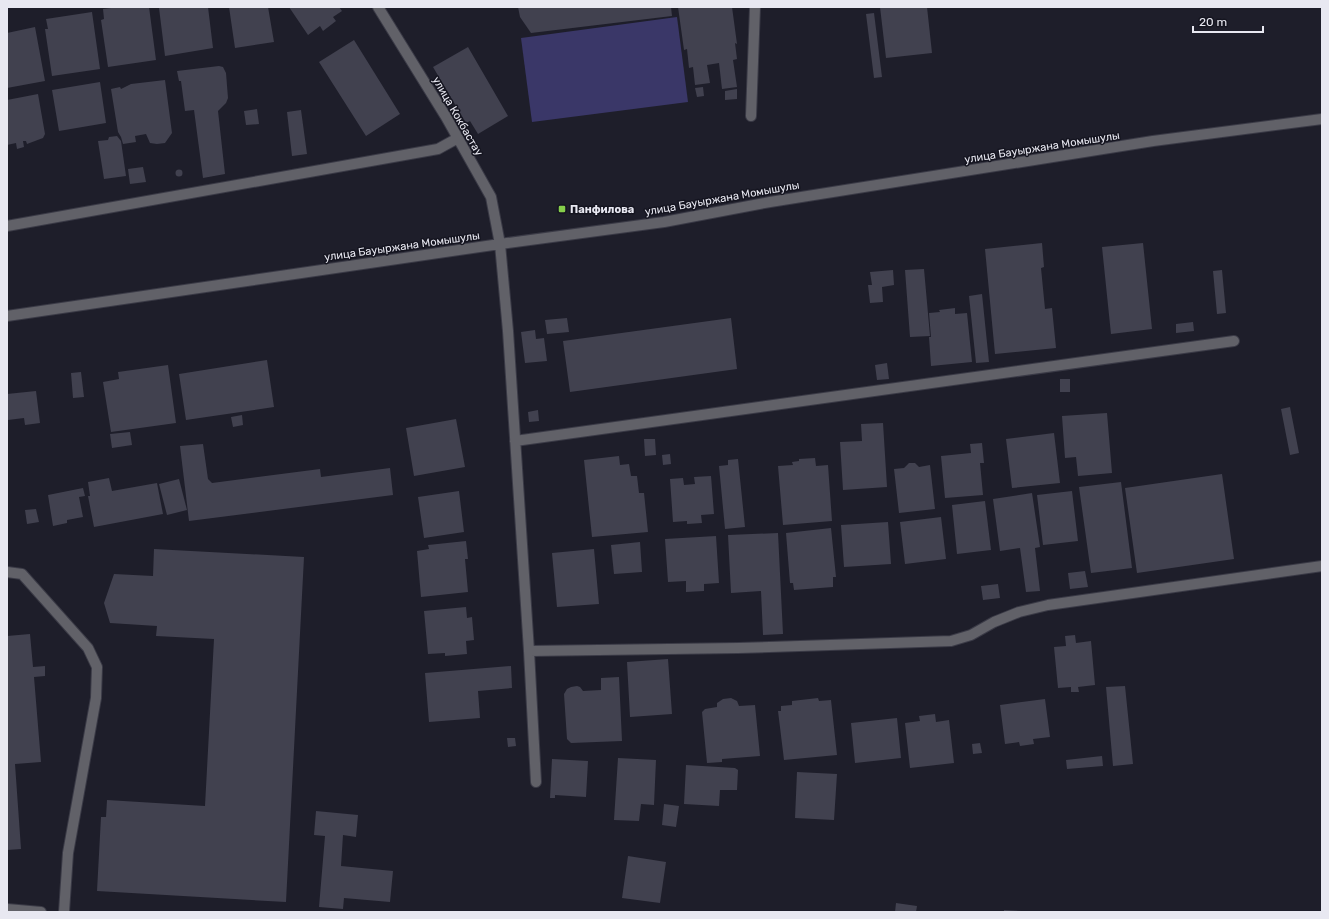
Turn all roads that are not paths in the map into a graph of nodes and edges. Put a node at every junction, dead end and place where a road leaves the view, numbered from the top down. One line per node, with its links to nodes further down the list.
1 (378, 7): 5 (street, улица Кокбастау)
2 (755, 7): 3 (street)
3 (751, 116)
4 (1322, 119): 7 (street, улица Бауыржана Момышулы)
5 (458, 138): 6 (street); 7 (street, улица Кокбастау)
6 (7, 226)
7 (500, 244): 8 (street, улица Бауыржана Момышулы); 10 (street, улица Кокбастау)
8 (7, 316)
9 (1234, 341): 10 (street)
10 (515, 441): 13 (street, улица Кокбастау)
11 (1322, 566): 13 (street)
12 (7, 572): 17 (street)
13 (529, 651): 14 (street, улица Кокбастау)
14 (536, 782)
15 (7, 909): 16 (street)
16 (41, 912)
17 (64, 912)

